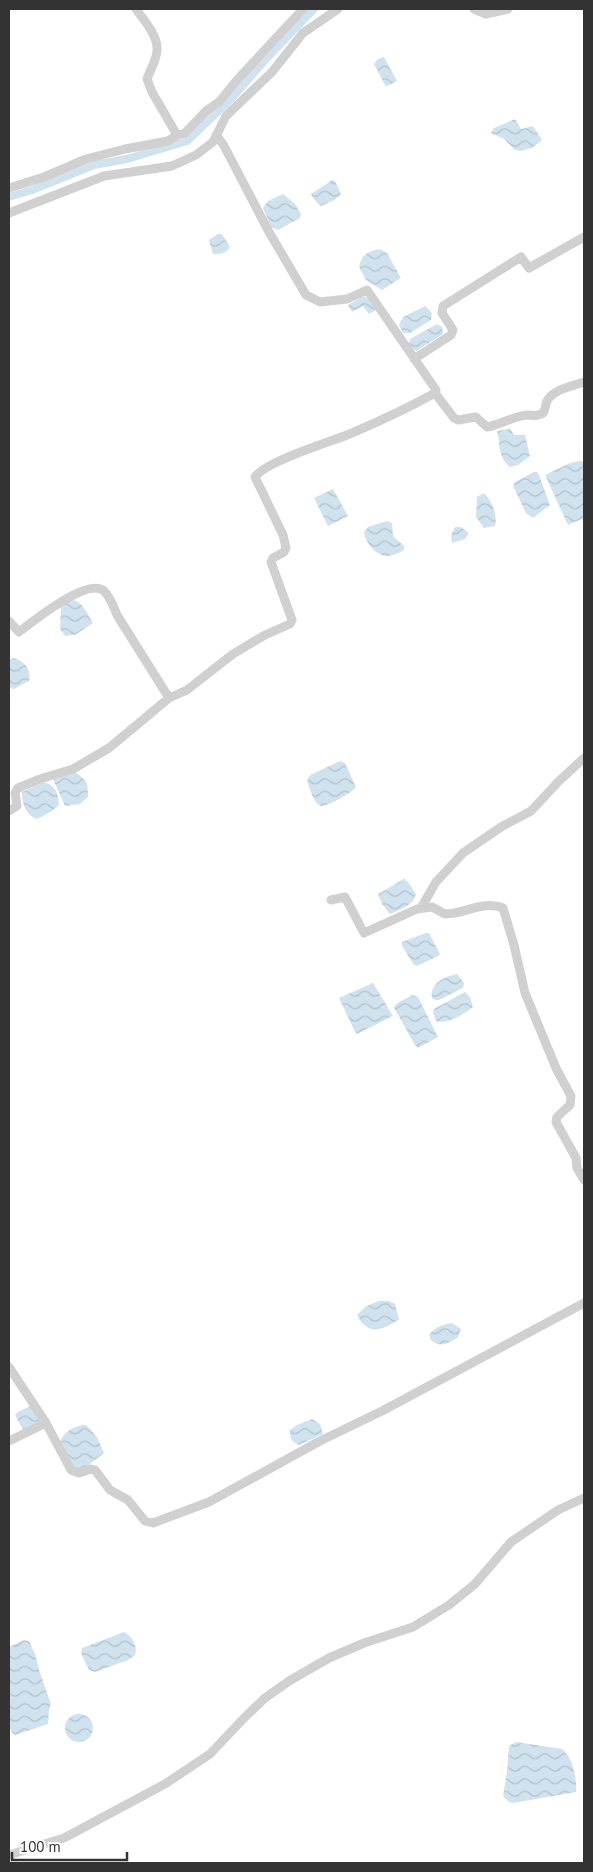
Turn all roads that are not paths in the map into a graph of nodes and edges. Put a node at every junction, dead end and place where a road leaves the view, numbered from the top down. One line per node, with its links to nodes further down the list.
1 (136, 9): 6 (street)
2 (303, 9): 6 (street)
3 (338, 9): 7 (street)
4 (474, 9): 5 (street)
5 (508, 9)
6 (177, 135): 8 (street)
7 (216, 135): 9 (street); 11 (street)
8 (9, 188)
9 (9, 213)
10 (584, 237): 11 (street)
11 (414, 359): 13 (street)
12 (584, 382): 13 (street)
13 (435, 394): 15 (street)
14 (9, 621): 15 (street)
15 (169, 698): 17 (street)
16 (584, 758): 19 (street)
17 (9, 811)
18 (331, 900): 19 (street)
19 (421, 908): 20 (street)
20 (584, 1180)
21 (584, 1303): 23 (street)
22 (9, 1366): 23 (street)
23 (46, 1423): 24 (street)
24 (9, 1441)
25 (584, 1498): 26 (street)
26 (9, 1854)

